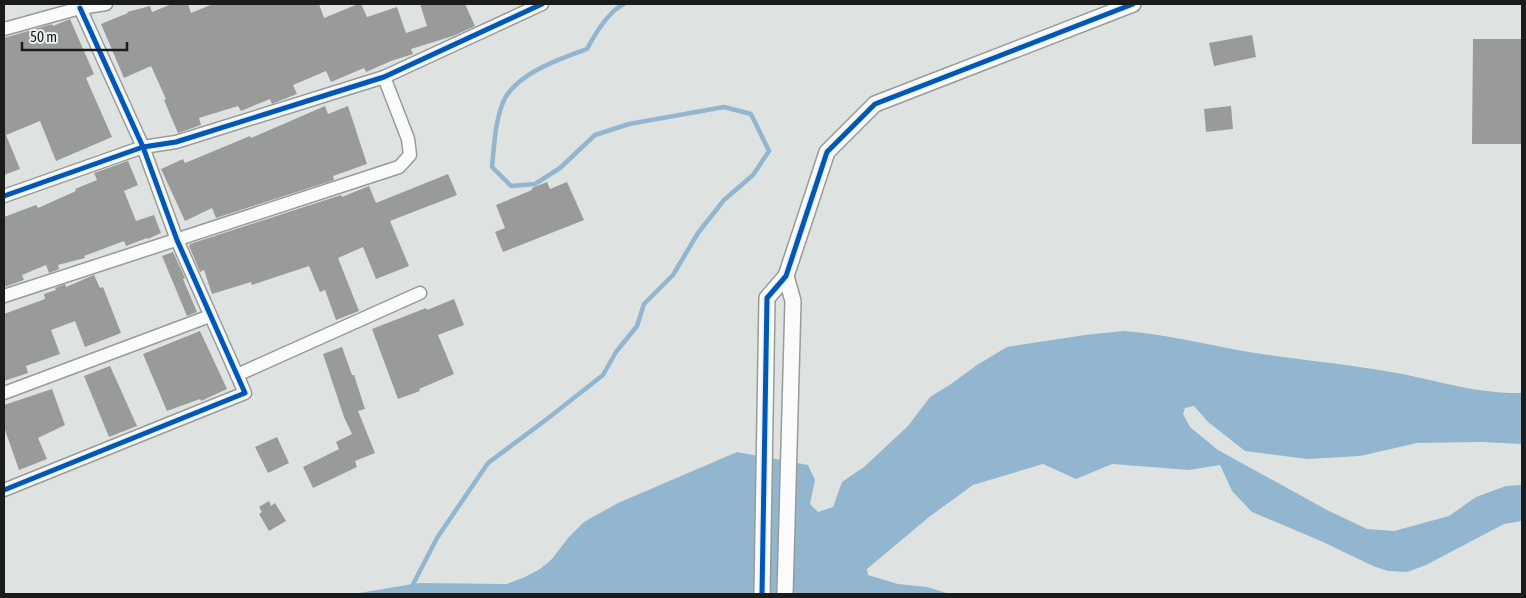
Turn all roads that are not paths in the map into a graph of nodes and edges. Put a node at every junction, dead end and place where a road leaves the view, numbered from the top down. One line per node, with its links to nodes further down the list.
1 (106, 4): 4 (street)
2 (542, 4): 6 (street)
3 (1133, 4): 10 (street)
4 (80, 8): 5 (street); 7 (street)
5 (4, 29)
6 (384, 77): 7 (street); 9 (street)
7 (143, 147): 8 (street); 9 (street)
8 (4, 196)
9 (177, 240): 12 (street); 13 (street)
10 (786, 276): 17 (street); 18 (street)
11 (420, 294): 14 (street)
12 (4, 296)
13 (210, 316): 14 (street); 15 (street)
14 (237, 374): 16 (street)
15 (4, 393)
16 (4, 490)
17 (762, 594)
18 (786, 594)

